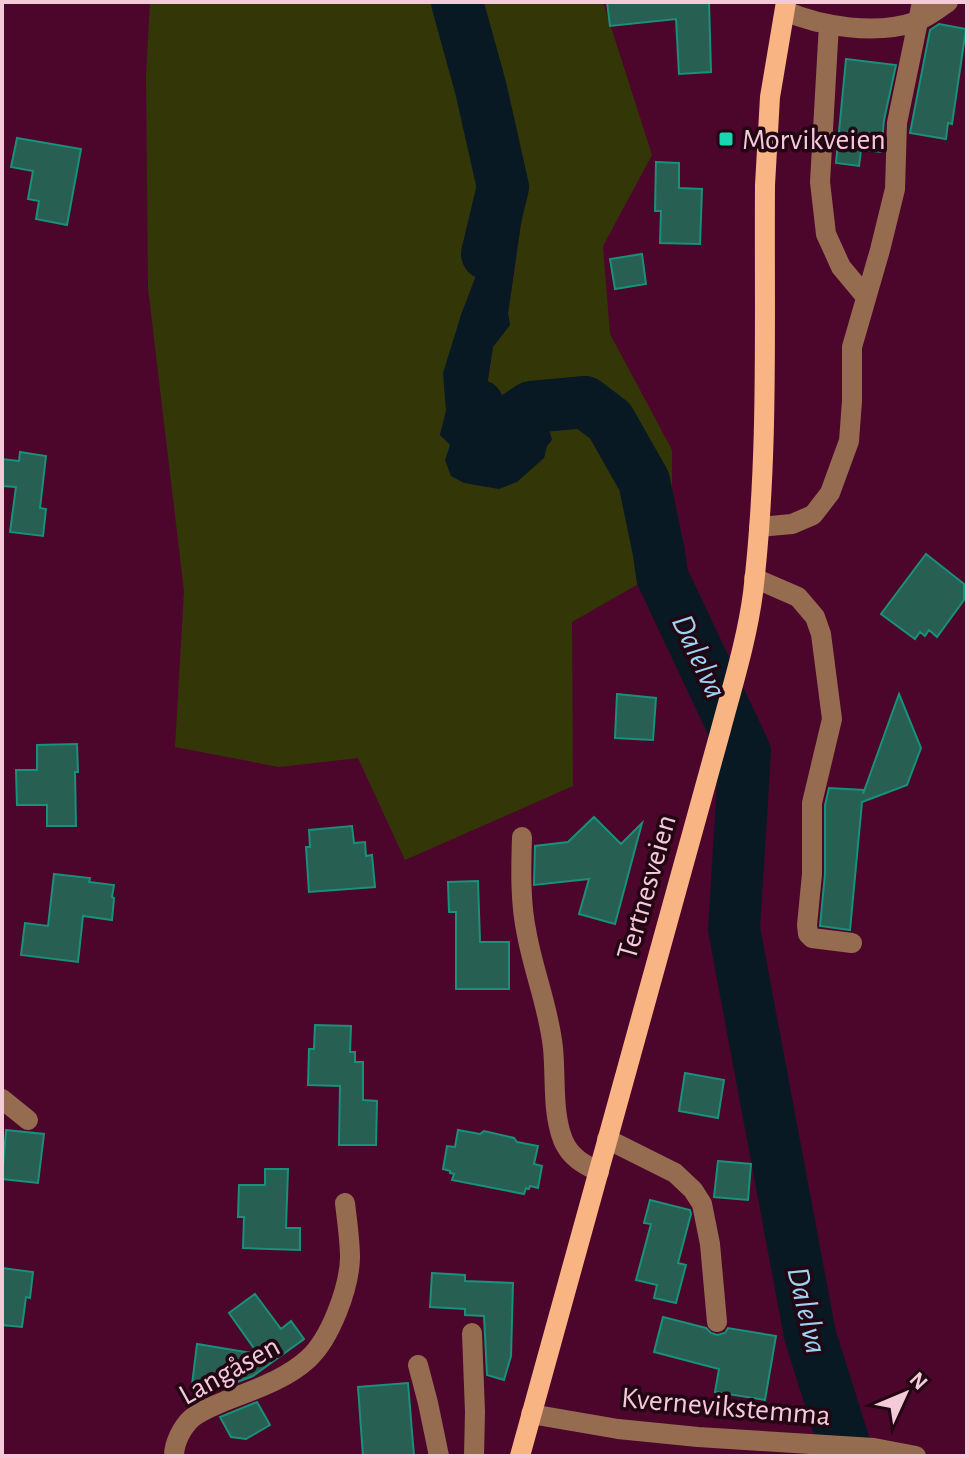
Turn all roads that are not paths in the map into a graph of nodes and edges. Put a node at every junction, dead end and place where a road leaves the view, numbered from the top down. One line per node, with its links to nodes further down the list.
1 (948, 2): 3 (street)
2 (785, 7): 4 (street); 6 (main road)
3 (920, 12): 4 (street); 5 (street)
4 (829, 24): 5 (street)
5 (866, 297): 6 (street)
6 (759, 527): 7 (main road)
7 (754, 578): 9 (street); 12 (main road, Tertnesveien)
8 (522, 837): 13 (street)
9 (852, 943)
10 (2, 1099): 11 (street)
11 (28, 1120)
12 (607, 1139): 13 (main road, Tertnesveien); 15 (street)
13 (599, 1172): 18 (main road, Tertnesveien)
14 (345, 1203): 19 (street, Langåsen)
15 (717, 1322)
16 (472, 1333): 21 (street)
17 (418, 1365): 20 (street)
18 (531, 1414): 22 (main road, Tertnesveien); 23 (street, Kvernevikstemma)
19 (174, 1456)
20 (439, 1456)
21 (474, 1456)
22 (520, 1456)
23 (916, 1456)

